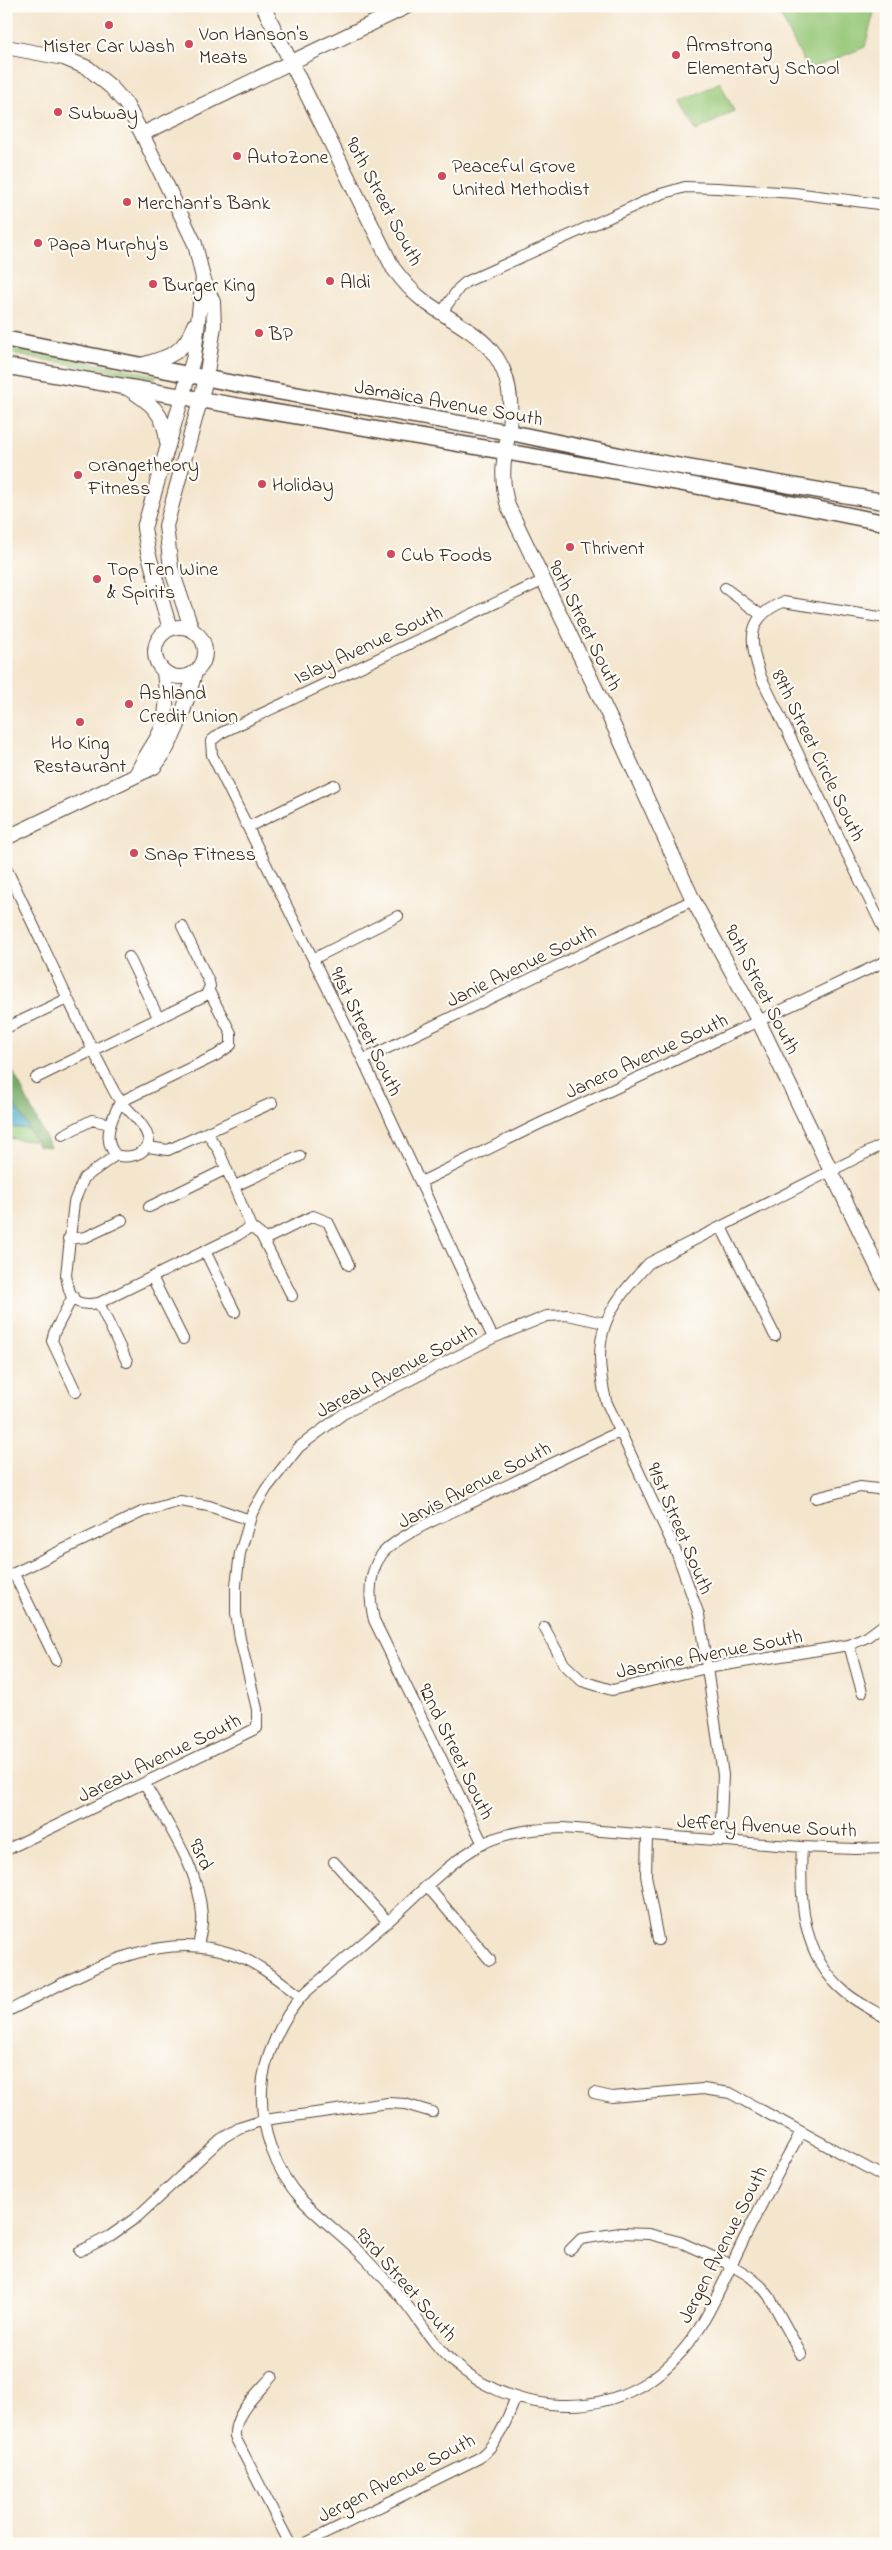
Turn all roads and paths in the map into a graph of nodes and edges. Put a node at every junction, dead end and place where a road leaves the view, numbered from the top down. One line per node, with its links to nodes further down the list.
1 (263, 6): 4 (street, 90th Street South)
2 (408, 6): 4 (street)
3 (6, 47): 5 (street)
4 (291, 62): 5 (street); 9 (street, 90th Street South)
5 (142, 134): 7 (street)
6 (886, 205): 9 (street)
7 (202, 278): 8 (street); 14 (street)
8 (199, 307): 11 (street); 13 (street)
9 (442, 312): 18 (street, 90th Street South)
10 (6, 339): 11 (main road, Jamaica Avenue South)
11 (142, 365): 13 (main road, Jamaica Avenue South)
12 (6, 366): 15 (main road, Jamaica Avenue South)
13 (189, 375): 14 (main road, Jamaica Avenue South); 16 (street)
14 (206, 379): 17 (street); 18 (main road, Jamaica Avenue South)
15 (122, 385): 16 (main road, Jamaica Avenue South); 19 (street)
16 (183, 395): 17 (main road, Jamaica Avenue South); 19 (street)
17 (200, 398): 20 (main road, Jamaica Avenue South); 28 (street)
18 (508, 432): 20 (street, 90th Street South); 21 (main road, Jamaica Avenue South)
19 (168, 447): 27 (street)
20 (504, 452): 22 (main road, Jamaica Avenue South); 23 (street, 90th Street South)
21 (886, 502)
22 (886, 523)
23 (542, 581): 31 (street, Islay Avenue South); 37 (street, 90th Street South)
24 (725, 588): 25 (street)
25 (761, 615): 26 (street); 40 (street, 89th Street Circle South)
26 (886, 618)
27 (170, 629): 28 (street); 29 (street)
28 (192, 630): 30 (street)
29 (164, 672): 30 (street); 32 (street)
30 (195, 673): 32 (street)
31 (212, 741): 34 (street, 91st Street South)
32 (137, 773): 35 (street)
33 (334, 785): 34 (street)
34 (248, 827): 42 (street, 91st Street South)
35 (6, 838)
36 (6, 868): 45 (street)
37 (694, 900): 47 (street, 90th Street South); 50 (street, Janie Avenue South)
38 (398, 916): 42 (street)
39 (182, 926): 44 (street)
40 (886, 934)
41 (129, 958): 46 (street)
42 (312, 959): 50 (street, 91st Street South)
43 (886, 962): 47 (street, Janero Avenue South)
44 (209, 991): 46 (street); 52 (street)
45 (66, 999): 48 (street); 49 (street)
46 (158, 1018): 49 (street)
47 (759, 1022): 62 (street, 90th Street South); 63 (street, Janero Avenue South)
48 (6, 1028)
49 (92, 1051): 51 (street); 52 (street)
50 (363, 1060): 63 (street, 91st Street South)
51 (36, 1078)
52 (120, 1102): 54 (street); 58 (street)
53 (272, 1103): 55 (street)
54 (110, 1124): 56 (street); 59 (street)
55 (206, 1133): 58 (street); 61 (street)
56 (63, 1135)
57 (886, 1143): 62 (street)
58 (148, 1147): 59 (street)
59 (116, 1155): 69 (street)
60 (300, 1156): 64 (street)
61 (226, 1169): 64 (street); 65 (street)
62 (830, 1170): 68 (street); 74 (street, 90th Street South)
63 (421, 1182): 81 (street, 91st Street South)
64 (235, 1186): 67 (street)
65 (149, 1207)
66 (122, 1220): 69 (street)
67 (251, 1227): 70 (street); 71 (street)
68 (720, 1227): 79 (street); 80 (street)
69 (68, 1239): 75 (street)
70 (264, 1240): 72 (street); 76 (street)
71 (205, 1252): 73 (street); 78 (street)
72 (349, 1265)
73 (152, 1277): 77 (street); 82 (street)
74 (886, 1285)
75 (73, 1296): 77 (street); 84 (street)
76 (292, 1296)
77 (99, 1303): 83 (street)
78 (236, 1312)
79 (604, 1324): 81 (street, Jareau Avenue South); 85 (street, 91st Street South)
80 (775, 1336)
81 (493, 1338): 88 (street, Jareau Avenue South)
82 (183, 1339)
83 (127, 1362)
84 (76, 1392)
85 (619, 1432): 94 (street, 91st Street South); 95 (street, Jarvis Avenue South)
86 (886, 1490): 87 (street)
87 (816, 1498)
88 (250, 1520): 89 (street); 97 (street, Jareau Avenue South)
89 (10, 1575): 93 (street)
90 (886, 1623): 92 (street, Jasmine Avenue South)
91 (544, 1627): 94 (street, Jasmine Avenue South)
92 (849, 1645): 94 (street, Jasmine Avenue South); 96 (street)
93 (56, 1660)
94 (707, 1668): 99 (street, 91st Street South)
95 (399, 1674): 100 (street, 92nd Street South)
96 (862, 1692)
97 (145, 1784): 103 (street, Jareau Avenue South); 108 (street, 93rd)
98 (647, 1836): 99 (street, Jeffery Avenue South); 100 (street, Jeffery Avenue South); 107 (street)
99 (720, 1841): 101 (street, Jeffery Avenue South)
100 (483, 1844): 105 (street, Jeffery Avenue South)
101 (802, 1848): 102 (street, Jeffery Avenue South); 112 (street)
102 (886, 1848)
103 (6, 1850)
104 (334, 1862): 106 (street)
105 (428, 1886): 106 (street, Jeffery Avenue South); 109 (street)
106 (388, 1922): 110 (street, Jeffery Avenue South)
107 (658, 1940)
108 (198, 1946): 110 (street); 111 (street)
109 (490, 1960)
110 (301, 1997): 115 (street, Jeffery Avenue South)
111 (6, 2012)
112 (886, 2018)
113 (594, 2093): 116 (street)
114 (432, 2112): 115 (street)
115 (264, 2120): 119 (street); 123 (street, 93rd Street South)
116 (801, 2132): 117 (street); 120 (street, Jergen Avenue South)
117 (886, 2178)
118 (570, 2250): 120 (street)
119 (80, 2251)
120 (731, 2265): 121 (street); 123 (street, Jergen Avenue South)
121 (801, 2354)
122 (272, 2376): 124 (street)
123 (516, 2399): 125 (street, Jergen Avenue South)
124 (290, 2544)
125 (304, 2544)

